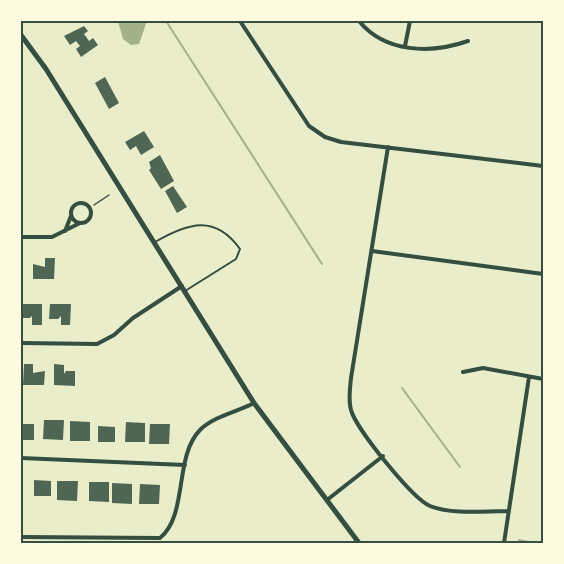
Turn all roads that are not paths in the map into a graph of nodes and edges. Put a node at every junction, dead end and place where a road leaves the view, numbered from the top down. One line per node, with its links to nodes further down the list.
1 (240, 21): 7 (street)
2 (359, 21): 6 (street)
3 (410, 21): 6 (street)
4 (21, 35): 13 (street)
5 (468, 41): 6 (street)
6 (405, 46)
7 (388, 147): 8 (street); 14 (street)
8 (543, 166)
9 (71, 216): 10 (street); 10 (street); 11 (street)
10 (81, 223): 11 (street)
11 (64, 231): 12 (street)
12 (21, 237)
13 (155, 242): 16 (street); 16 (lane)
14 (372, 251): 15 (street); 22 (street)
15 (543, 274)
16 (183, 289): 17 (street); 21 (street)
17 (21, 343)
18 (463, 372): 19 (street)
19 (529, 376): 20 (street); 26 (street)
20 (543, 379)
21 (254, 403): 24 (street); 25 (street)
22 (383, 456): 25 (street); 26 (street)
23 (21, 458): 24 (street)
24 (185, 465): 27 (street)
25 (326, 501): 28 (street)
26 (508, 512): 29 (street)
27 (21, 537)
28 (359, 543)
29 (504, 543)

